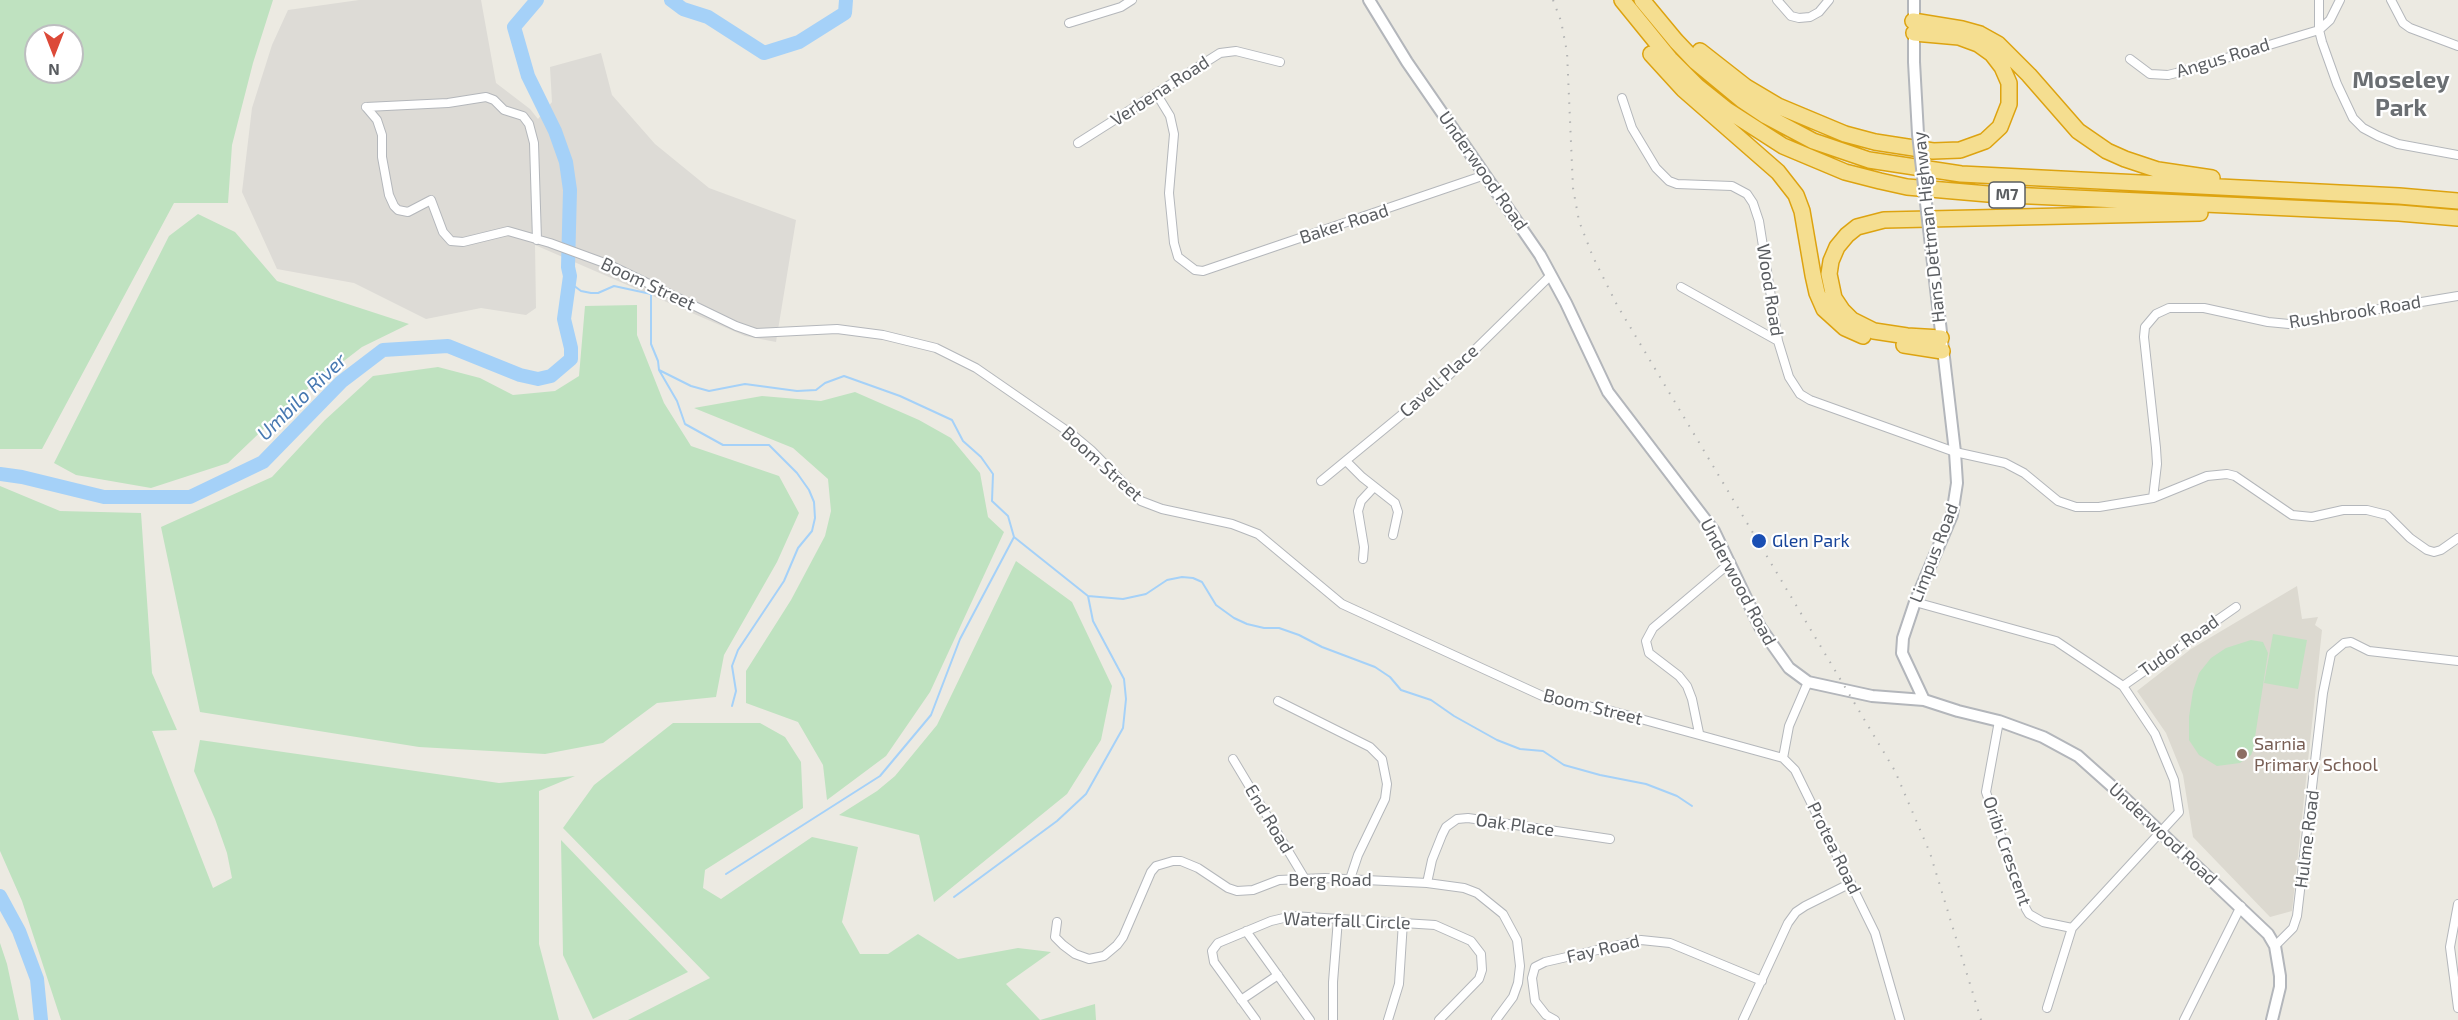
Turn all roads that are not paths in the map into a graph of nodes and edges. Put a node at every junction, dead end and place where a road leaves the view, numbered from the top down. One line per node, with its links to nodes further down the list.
1 (1132, 0): 12 (street)
2 (1369, 0): 22 (main road, Underwood Road)
3 (1611, 0): 32 (highway)
4 (1622, 0): 25 (highway, M7)
5 (1643, 0): 13 (highway); 23 (highway, M7)
6 (1777, 0): 7 (street)
7 (1829, 0)
8 (1914, 0): 13 (main road, Hans Dettman Highway)
9 (2319, 0): 14 (street)
10 (2340, 0): 14 (street)
11 (2391, 0): 15 (street)
12 (1070, 23)
13 (1914, 27): 23 (highway); 32 (main road, Hans Dettman Highway, bridge)
14 (2319, 30): 16 (street, Angus Road); 21 (street)
15 (2458, 46)
16 (2130, 59)
17 (1280, 62): 18 (street, Verbena Road)
18 (1156, 93): 20 (street, Verbena Road); 22 (street, Baker Road)
19 (1622, 98): 31 (street, Wood Road)
20 (1078, 143)
21 (2458, 155)
22 (1485, 175): 28 (main road, Underwood Road)
23 (2362, 194): 24 (highway, M7)
24 (2458, 201)
25 (2316, 209): 26 (highway, M7); 32 (highway)
26 (2458, 218)
27 (537, 240): 27 (street, Boom Street); 50 (street, Boom Street)
28 (1551, 275): 34 (street, Cavell Place); 41 (main road, Underwood Road)
29 (1681, 287): 31 (street)
30 (2458, 296): 37 (street, Rushbrook Road)
31 (1778, 341): 33 (street, Wood Road)
32 (1942, 345): 33 (main road, Hans Dettman Highway)
33 (1955, 452): 37 (street); 42 (main road, Limpus Road)
34 (1346, 461): 35 (street, Cavell Place); 36 (street)
35 (1321, 481)
36 (1374, 487): 38 (street); 40 (street)
37 (2153, 498): 39 (street)
38 (1393, 535)
39 (2458, 538)
40 (1363, 559)
41 (1731, 562): 45 (main road, Underwood Road); 50 (street)
42 (1915, 602): 46 (street); 47 (main road, Limpus Road)
43 (2236, 607): 46 (street, Tudor Road)
44 (2458, 661): 66 (street, Hulme Road)
45 (1808, 682): 47 (main road, Underwood Road); 51 (street)
46 (2123, 686): 53 (street)
47 (1924, 700): 49 (main road, Underwood Road)
48 (1278, 701): 56 (street)
49 (1999, 721): 53 (main road, Underwood Road); 64 (street, Oribi Crescent)
50 (1699, 733): 51 (street, Boom Street)
51 (1783, 758): 58 (street, Protea Road)
52 (1233, 759): 55 (street, End Road)
53 (2161, 832): 60 (main road, Underwood Road); 64 (street)
54 (1610, 838): 57 (street, Oak Place)
55 (1305, 879): 56 (street, Berg Road); 62 (street, Berg Road)
56 (1350, 879): 57 (street, Berg Road)
57 (1427, 883): 77 (street, Berg Road)
58 (1851, 884): 68 (street); 80 (street, Protea Road)
59 (2458, 904): 71 (street)
60 (2241, 906): 66 (main road, Underwood Road); 81 (street)
61 (1338, 919): 63 (street, Waterfall Circle); 65 (street, Waterfall Circle); 74 (street)
62 (1057, 922)
63 (1403, 922): 75 (street); 76 (street, Waterfall Circle)
64 (2072, 928): 70 (street)
65 (1246, 931): 67 (street); 69 (street, Waterfall Circle)
66 (2276, 946): 82 (main road)
67 (1278, 975): 69 (street); 73 (street)
68 (1762, 981): 78 (street, Fay Road); 79 (street)
69 (1241, 999): 72 (street, Waterfall Circle)
70 (2048, 1008)
71 (2458, 1008)
72 (1256, 1020)
73 (1310, 1020)
74 (1333, 1020)
75 (1388, 1020)
76 (1439, 1020)
77 (1496, 1020)
78 (1555, 1020)
79 (1743, 1020)
80 (1900, 1020)
81 (2184, 1020)
82 (2272, 1020)

